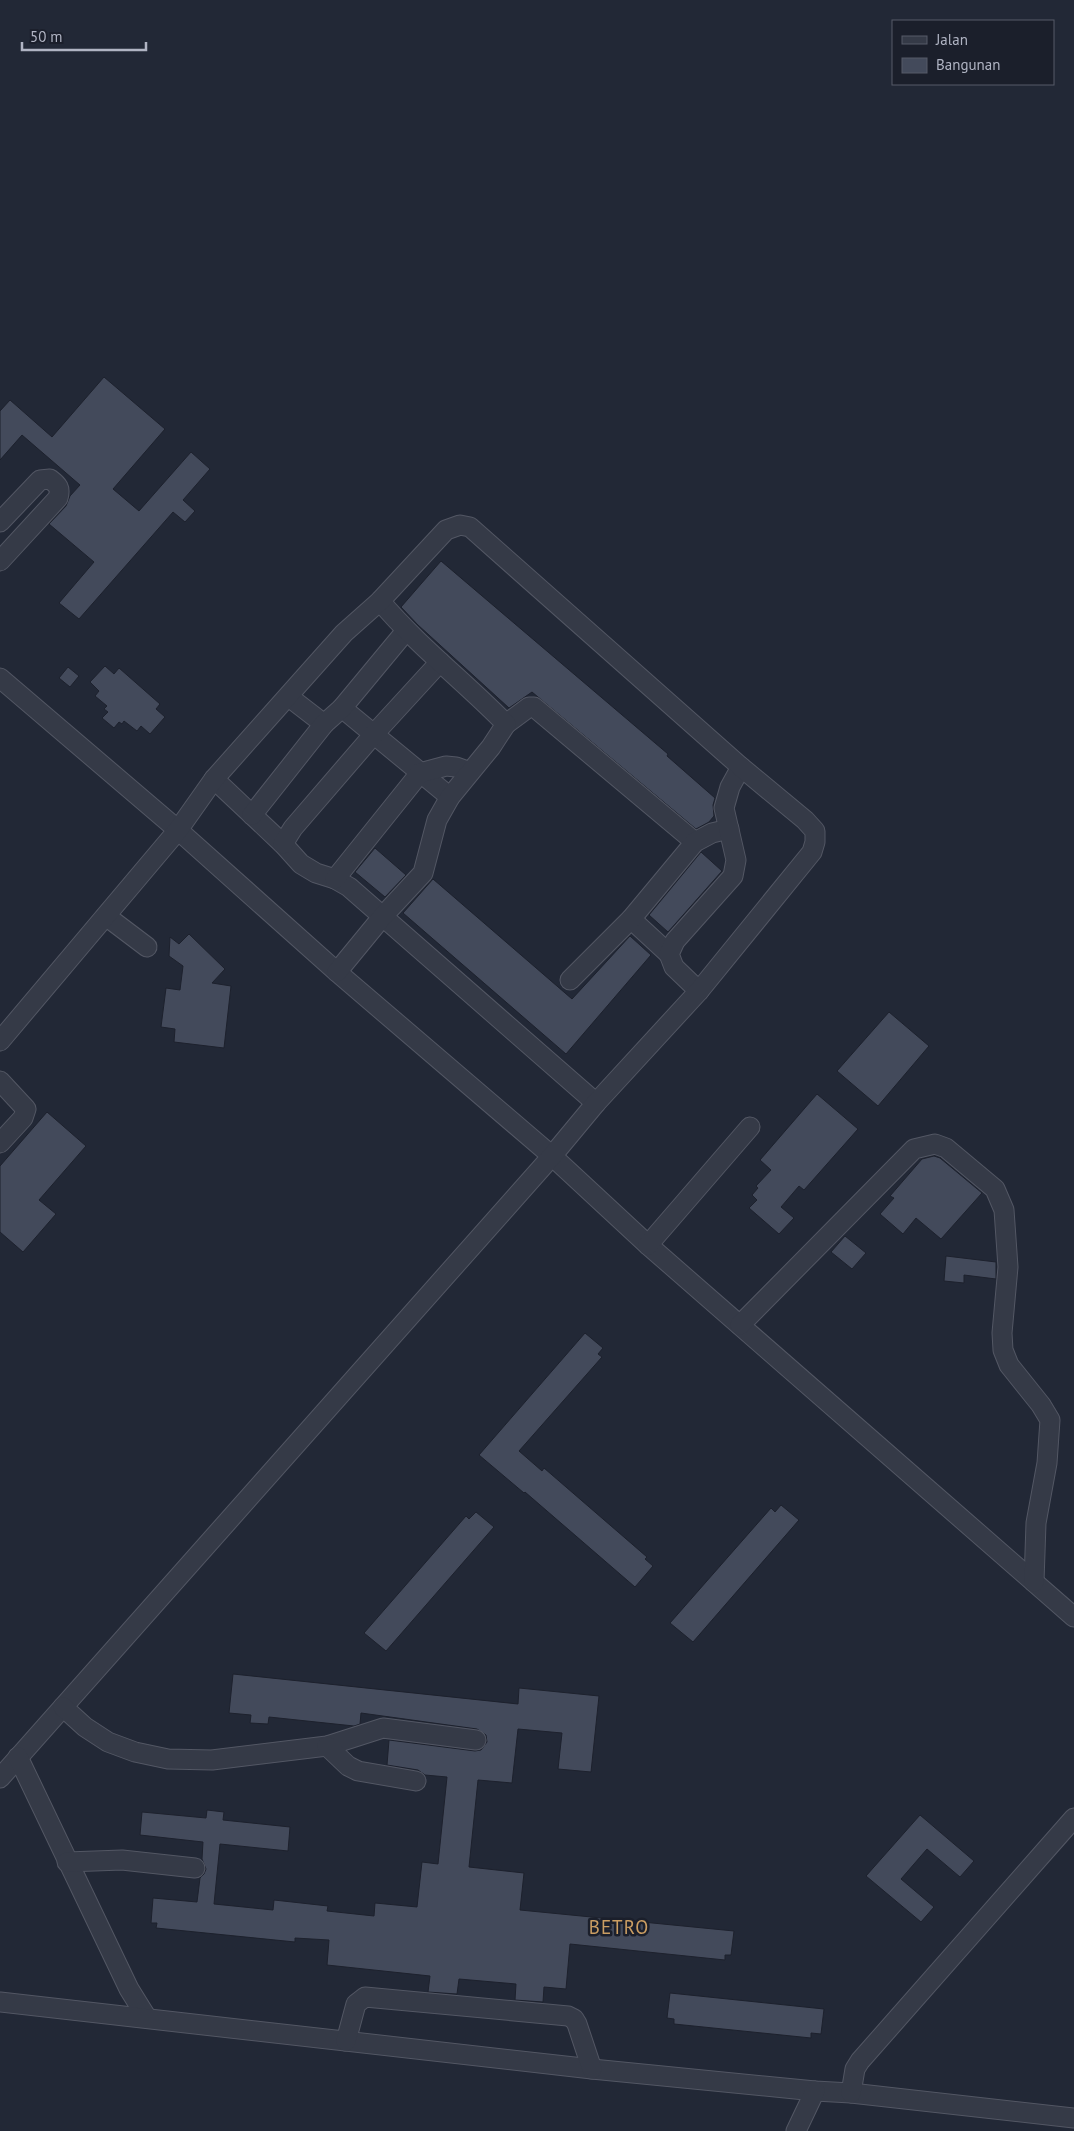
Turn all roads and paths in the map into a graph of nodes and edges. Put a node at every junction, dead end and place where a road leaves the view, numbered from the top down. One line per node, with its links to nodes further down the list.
1 (0, 522): 2 (lane)
2 (0, 561)
3 (380, 602): 4 (lane); 7 (lane); 12 (lane)
4 (405, 632): 5 (lane); 8 (lane)
5 (440, 662): 10 (lane); 11 (lane)
6 (0, 678): 18 (lane)
7 (289, 697): 9 (lane); 15 (lane)
8 (342, 708): 9 (lane); 11 (lane)
9 (324, 724): 17 (lane)
10 (506, 724): 13 (lane); 20 (lane)
11 (374, 734): 14 (lane); 21 (lane)
12 (741, 767): 19 (lane); 30 (lane)
13 (470, 772): 14 (lane); 16 (lane)
14 (420, 773): 16 (lane); 22 (lane)
15 (214, 779): 17 (lane); 18 (lane)
16 (450, 797): 24 (lane)
17 (252, 815): 21 (lane)
18 (178, 830): 23 (lane); 28 (lane)
19 (729, 830): 20 (lane); 27 (lane)
20 (695, 842): 25 (lane)
21 (283, 844): 22 (lane)
22 (335, 878): 24 (lane)
23 (106, 916): 26 (lane); 31 (lane)
24 (384, 916): 28 (lane); 33 (lane)
25 (631, 918): 27 (lane); 29 (lane)
26 (147, 948)
27 (669, 954): 30 (lane)
28 (337, 972): 36 (lane)
29 (570, 980)
30 (698, 991): 33 (lane)
31 (0, 1042)
32 (0, 1081): 35 (lane)
33 (596, 1103): 36 (lane)
34 (750, 1127): 37 (lane)
35 (0, 1143)
36 (552, 1156): 37 (lane); 41 (lane)
37 (648, 1245): 38 (lane)
38 (740, 1325): 39 (lane); 39 (lane)
39 (1034, 1582): 40 (lane)
40 (1074, 1617)
41 (62, 1707): 43 (lane); 44 (lane)
42 (476, 1740): 43 (lane)
43 (327, 1746): 46 (lane)
44 (18, 1757): 45 (lane); 48 (lane)
45 (0, 1778)
46 (416, 1781)
47 (1074, 1818): 55 (lane)
48 (67, 1862): 49 (lane); 51 (lane)
49 (195, 1868)
50 (0, 2002): 51 (lane)
51 (146, 2018): 52 (lane)
52 (346, 2041): 53 (lane); 53 (lane)
53 (592, 2069): 54 (lane)
54 (815, 2091): 55 (lane); 57 (lane)
55 (851, 2093): 56 (lane)
56 (1074, 2118)
57 (796, 2131)

